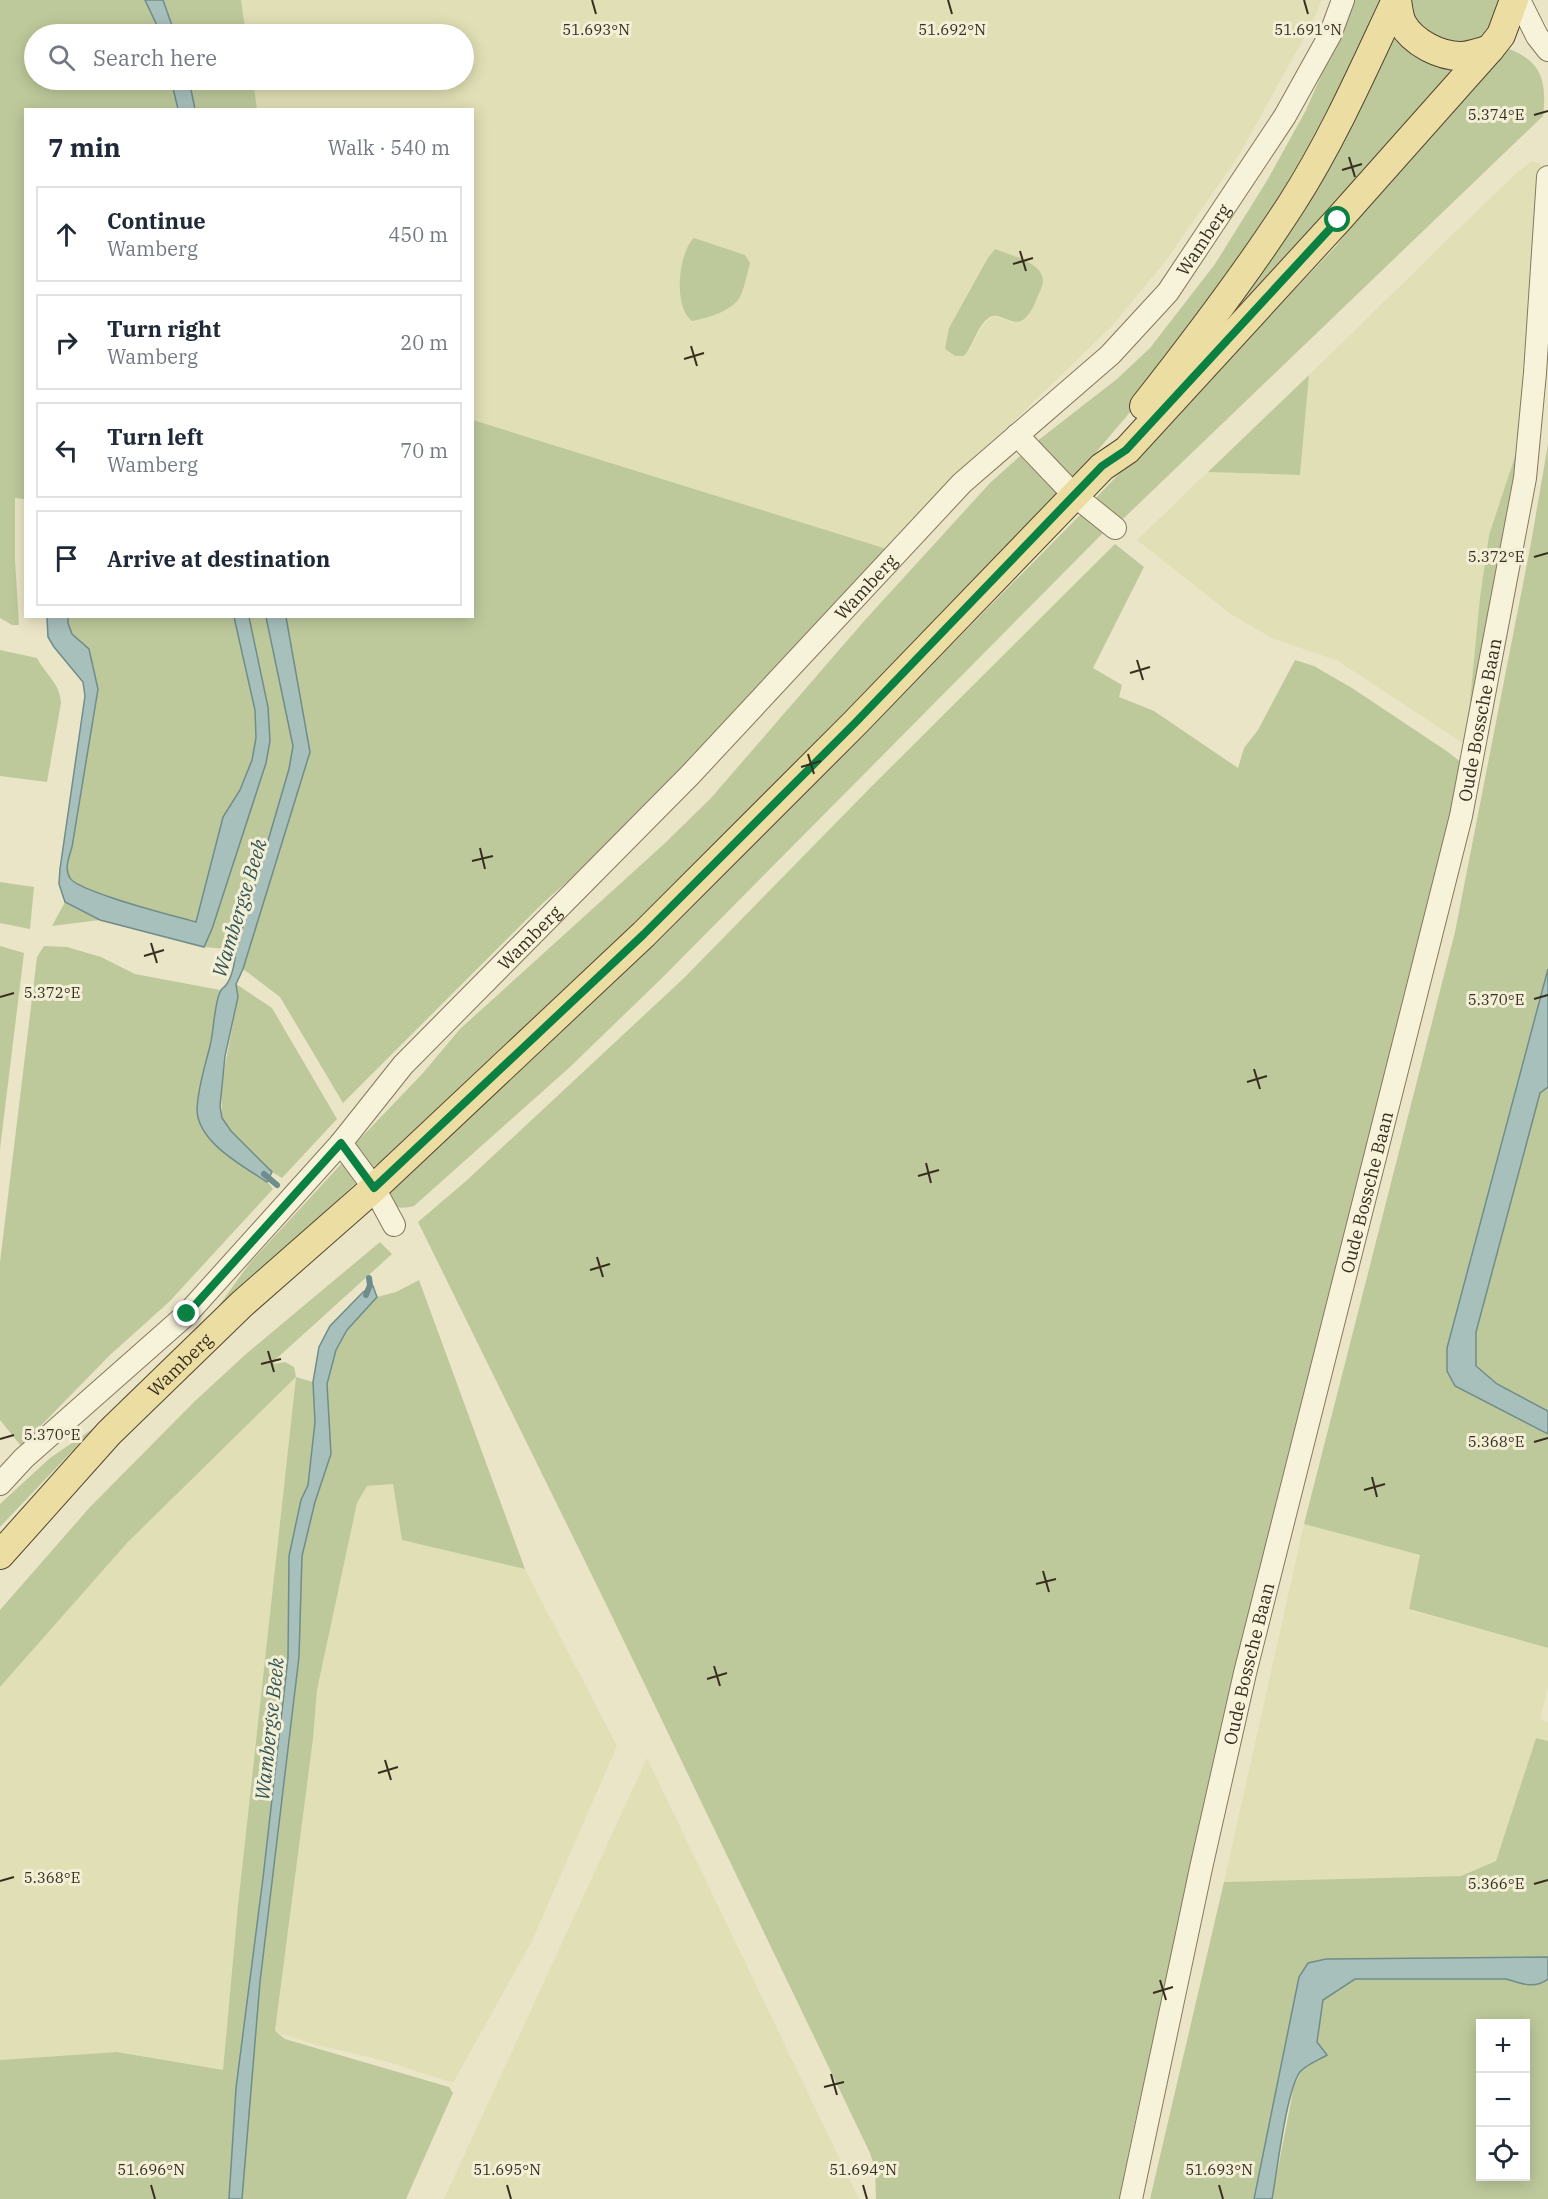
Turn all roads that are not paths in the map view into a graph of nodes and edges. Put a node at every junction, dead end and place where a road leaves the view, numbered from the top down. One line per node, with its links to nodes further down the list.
1 (1343, 0): 8 (street, Wamberg)
2 (1397, 0): 5 (main road); 9 (main road, Wamberg)
3 (1514, 0): 5 (main road, Wamberg)
4 (1519, 0): 6 (street)
5 (1496, 42): 6 (street); 9 (main road, Wamberg)
6 (1543, 43)
7 (1548, 177): 17 (street, Oude Bossche Baan)
8 (1017, 435): 10 (street); 12 (street, Wamberg)
9 (1102, 466): 10 (main road, Wamberg)
10 (1074, 495): 11 (street); 13 (main road, Wamberg)
11 (1115, 528)
12 (341, 1143): 13 (street); 15 (street, Wamberg)
13 (374, 1188): 14 (street); 16 (main road, Wamberg)
14 (394, 1225)
15 (0, 1484)
16 (0, 1555)
17 (1131, 2199)

